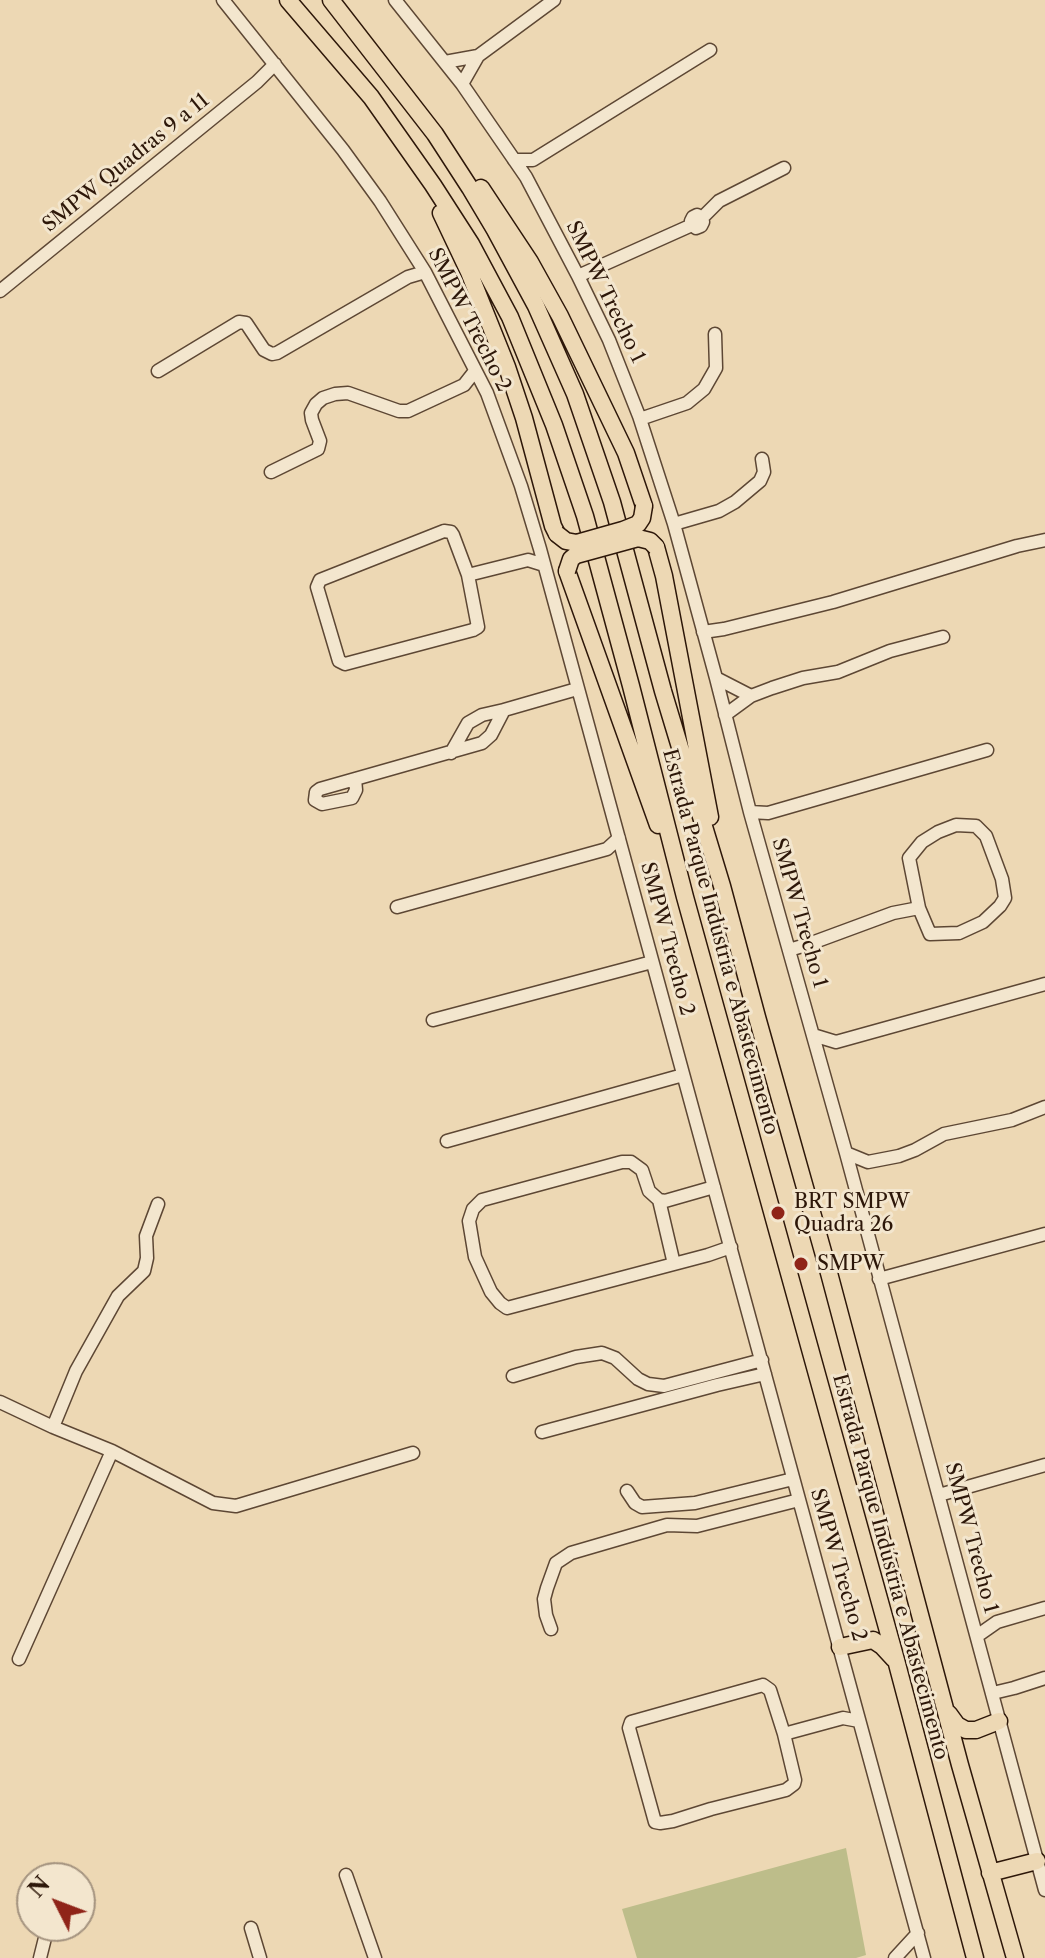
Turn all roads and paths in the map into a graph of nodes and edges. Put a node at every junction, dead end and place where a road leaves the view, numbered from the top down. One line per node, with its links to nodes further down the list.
1 (223, 0): 9 (street, SMPW Trecho 2)
2 (288, 0): 16 (highway, Estrada Parque Indústria e Abastecimento)
3 (331, 0): 11 (highway, Estrada Parque Indústria e Abastecimento)
4 (395, 0): 8 (street, SMPW Trecho 1)
5 (554, 0): 7 (street)
6 (710, 50): 13 (street)
7 (478, 56): 8 (street); 10 (street)
8 (445, 62): 10 (street, SMPW Trecho 1)
9 (275, 64): 17 (street, SMPW Trecho 2); 21 (street, SMPW Quadras 9 a 11)
10 (462, 84): 12 (street, SMPW Trecho 1)
11 (435, 134): 16 (highway, bridge); 50 (highway, Estrada Parque Indústria e Abastecimento)
12 (514, 160): 13 (street); 15 (street, SMPW Trecho 1)
13 (533, 160): 15 (street)
14 (784, 168): 19 (street)
15 (526, 177): 19 (street, SMPW Trecho 1)
16 (433, 185): 51 (highway, Estrada Parque Indústria e Abastecimento)
17 (418, 260): 18 (street, SMPW Trecho 2); 20 (street)
18 (425, 272): 20 (street); 24 (street, SMPW Trecho 2)
19 (578, 276): 27 (street, SMPW Trecho 1)
20 (408, 277): 23 (street)
21 (0, 291)
22 (715, 334): 27 (street)
23 (158, 371)
24 (475, 371): 25 (street); 26 (street, SMPW Trecho 2)
25 (464, 385): 26 (street); 29 (street)
26 (483, 386): 32 (street, SMPW Trecho 2)
27 (640, 419): 30 (street, SMPW Trecho 1)
28 (762, 459): 30 (street)
29 (271, 472)
30 (674, 524): 36 (street, SMPW Trecho 1)
31 (1045, 540): 36 (street)
32 (540, 549): 33 (street); 34 (street, SMPW Trecho 2)
33 (528, 560): 34 (street); 35 (street)
34 (544, 565): 39 (street, SMPW Trecho 2)
35 (468, 575): 35 (street)
36 (703, 632): 38 (street, SMPW Trecho 1)
37 (943, 637): 40 (street)
38 (716, 678): 40 (street); 42 (street, SMPW Trecho 1)
39 (577, 689): 41 (street); 47 (street, SMPW Trecho 2)
40 (751, 696): 42 (street)
41 (504, 710): 44 (street); 44 (street)
42 (725, 715): 46 (street, SMPW Trecho 1)
43 (987, 750): 46 (street)
44 (451, 753): 45 (street)
45 (355, 779)
46 (752, 819): 54 (street, SMPW Trecho 1)
47 (619, 838): 48 (street); 49 (street, SMPW Trecho 2)
48 (607, 849): 49 (street); 52 (street)
49 (623, 855): 55 (street, SMPW Trecho 2)
50 (722, 886): 51 (highway, bridge); 99 (highway, Estrada Parque Indústria e Abastecimento)
51 (685, 897): 87 (highway, Estrada Parque Indústria e Abastecimento)
52 (397, 907)
53 (919, 908): 53 (street); 54 (street)
54 (789, 950): 58 (street, SMPW Trecho 1)
55 (652, 962): 57 (street); 61 (street, SMPW Trecho 2)
56 (1045, 984): 59 (street)
57 (433, 1020)
58 (813, 1035): 59 (street); 60 (street, SMPW Trecho 1)
59 (836, 1042): 60 (street)
60 (820, 1059): 64 (street, SMPW Trecho 1)
61 (683, 1075): 63 (street); 66 (street, SMPW Trecho 2)
62 (1045, 1107): 65 (street)
63 (447, 1141)
64 (846, 1153): 65 (street); 67 (street, SMPW Trecho 1)
65 (868, 1162): 67 (street)
66 (714, 1187): 68 (street); 71 (street, SMPW Trecho 2)
67 (855, 1191): 73 (street, SMPW Trecho 1)
68 (659, 1200): 72 (street); 72 (street)
69 (158, 1204): 78 (street)
70 (1045, 1234): 73 (street)
71 (731, 1247): 72 (street); 74 (street, SMPW Trecho 2)
72 (674, 1264)
73 (879, 1279): 85 (street, SMPW Trecho 1)
74 (762, 1360): 75 (street, SMPW Trecho 2); 76 (street)
75 (765, 1374): 79 (street); 83 (street, SMPW Trecho 2)
76 (513, 1376)
77 (0, 1402): 78 (street)
78 (53, 1427): 80 (street)
79 (542, 1432)
80 (112, 1451): 81 (street); 94 (street)
81 (413, 1453)
82 (1045, 1465): 85 (street)
83 (793, 1479): 84 (street); 86 (street, SMPW Trecho 2)
84 (627, 1491)
85 (939, 1495): 89 (street, SMPW Trecho 1)
86 (799, 1500): 91 (street); 93 (street, SMPW Trecho 2)
87 (881, 1608): 93 (highway); 95 (highway, Estrada Parque Indústria e Abastecimento)
88 (1045, 1608): 90 (street)
89 (971, 1617): 90 (street); 92 (street, SMPW Trecho 1)
90 (997, 1622): 92 (street)
91 (551, 1629)
92 (977, 1636): 97 (street, SMPW Trecho 1)
93 (839, 1644): 95 (highway); 98 (street, SMPW Trecho 2)
94 (19, 1659)
95 (896, 1660): 115 (highway, Estrada Parque Indústria e Abastecimento)
96 (1045, 1678): 97 (street)
97 (993, 1693): 102 (street, SMPW Trecho 1)
98 (855, 1708): 100 (street); 101 (street, SMPW Trecho 2)
99 (947, 1711): 102 (highway); 104 (highway, Estrada Parque Indústria e Abastecimento)
100 (843, 1718): 101 (street); 103 (street)
101 (859, 1721): 110 (street, SMPW Trecho 2)
102 (1000, 1725): 104 (highway); 105 (street, SMPW Trecho 1)
103 (784, 1734): 103 (street)
104 (960, 1765): 106 (highway, Estrada Parque Indústria e Abastecimento)
105 (1037, 1861): 106 (highway); 108 (street, SMPW Trecho 1)
106 (990, 1873): 116 (highway, Estrada Parque Indústria e Abastecimento)
107 (346, 1875): 112 (street)
108 (1045, 1890)
109 (251, 1928): 111 (street)
110 (918, 1933): 113 (street); 114 (street, SMPW Trecho 2)
111 (260, 1958)
112 (375, 1958)
113 (895, 1958)
114 (924, 1958)
115 (975, 1958)
116 (1015, 1958)

